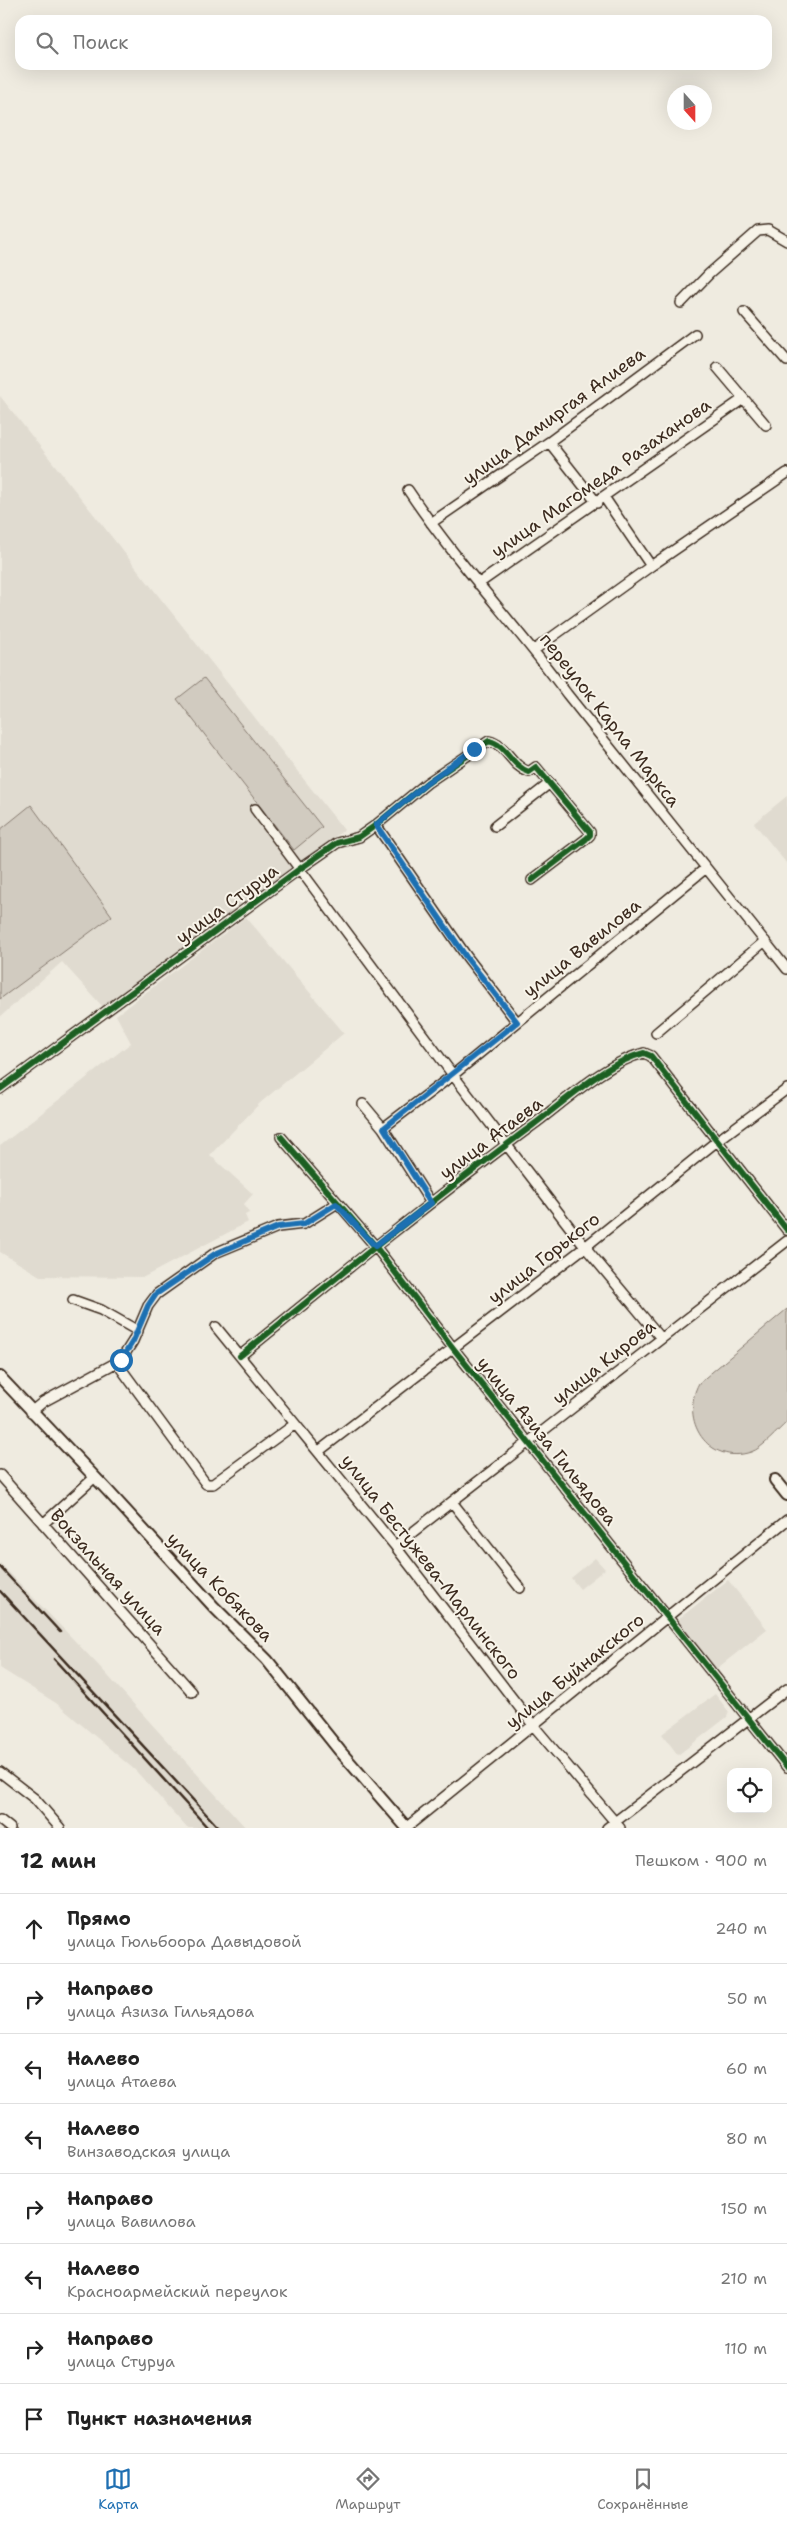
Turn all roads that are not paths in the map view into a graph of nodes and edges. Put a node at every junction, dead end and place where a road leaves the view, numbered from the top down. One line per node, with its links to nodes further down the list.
1 (787, 240): 2 (street)
2 (681, 303)
3 (744, 312): 5 (street)
4 (695, 334): 9 (street, улица Дамиргая Алиева)
5 (787, 361)
6 (717, 367): 7 (street)
7 (743, 399): 8 (street); 12 (street, улица Магомеда Разаханова)
8 (766, 425)
9 (549, 442): 12 (street); 13 (street, улица Дамиргая Алиева)
10 (787, 473): 14 (street)
11 (408, 490): 13 (street, переулок Карла Маркса)
12 (601, 500): 14 (street); 15 (street, улица Магомеда Разаханова)
13 (431, 523): 15 (street, переулок Карла Маркса)
14 (650, 566): 16 (street)
15 (478, 584): 16 (street, переулок Карла Маркса)
16 (534, 650): 22 (street, переулок Карла Маркса)
17 (550, 783): 19 (street, улица Стуруа); 20 (street); 23 (street)
18 (255, 809): 21 (street)
19 (376, 825): 21 (street, улица Стуруа); 26 (street)
20 (495, 826)
21 (301, 868): 28 (street); 29 (street, улица Стуруа)
22 (706, 868): 24 (street, переулок Карла Маркса); 26 (street, улица Вавилова)
23 (532, 880)
24 (765, 941): 25 (street, переулок Карла Маркса); 27 (street)
25 (787, 969)
26 (517, 1022): 28 (street, улица Вавилова)
27 (656, 1033)
28 (453, 1075): 32 (street, улица Вавилова); 35 (street)
29 (0, 1089)
30 (787, 1089): 34 (street, улица Горького)
31 (363, 1104): 32 (street)
32 (384, 1128): 36 (street)
33 (281, 1137): 37 (street, улица Азиза Гильядова)
34 (718, 1141): 35 (street, улица Атаева); 38 (street); 41 (street, улица Горького)
35 (506, 1145): 36 (street, улица Атаева); 41 (street)
36 (431, 1203): 40 (street, улица Атаева)
37 (336, 1204): 40 (street, улица Азиза Гильядова); 44 (street)
38 (787, 1230)
39 (787, 1241): 45 (street, улица Кирова)
40 (375, 1246): 46 (street, улица Азиза Гильядова); 47 (street, улица Атаева)
41 (585, 1247): 45 (street); 46 (street, улица Горького)
42 (73, 1300): 44 (street)
43 (216, 1327): 47 (street, улица Бестужева-Марлинского)
44 (138, 1331): 48 (street)
45 (661, 1338): 52 (street, улица Кирова)
46 (453, 1348): 52 (street, улица Азиза Гильядова); 53 (street, улица Горького)
47 (240, 1356): 51 (street, улица Бестужева-Марлинского)
48 (117, 1363): 50 (street); 51 (street)
49 (0, 1377): 50 (street, улица Кобякова)
50 (32, 1412): 55 (street, улица Кобякова)
51 (295, 1424): 53 (street, улица Бестужева-Марлинского)
52 (529, 1442): 58 (street, улица Кирова); 63 (street, улица Азиза Гильядова)
53 (318, 1451): 61 (street, улица Бестужева-Марлинского)
54 (0, 1476): 60 (street, Вокзальная улица)
55 (95, 1477): 60 (street); 74 (street, улица Кобякова)
56 (774, 1480): 57 (street)
57 (787, 1495)
58 (452, 1502): 61 (street, улица Кирова); 62 (street)
59 (787, 1520): 63 (street, улица Буйнакского)
60 (43, 1524): 65 (street, Вокзальная улица)
61 (395, 1546): 67 (street, улица Бестужева-Марлинского)
62 (520, 1588)
63 (668, 1616): 66 (street, улица Азиза Гильядова); 67 (street, улица Буйнакского)
64 (787, 1689): 66 (street)
65 (192, 1692)
66 (749, 1720): 68 (street, улица Азиза Гильядова); 71 (street)
67 (533, 1725): 71 (street, улица Бестужева-Марлинского); 74 (street, улица Буйнакского)
68 (787, 1767)
69 (0, 1772): 73 (street)
70 (0, 1820): 72 (street)
71 (617, 1825): 75 (street)
72 (10, 1828)
73 (60, 1828)
74 (407, 1828)
75 (607, 1828)

